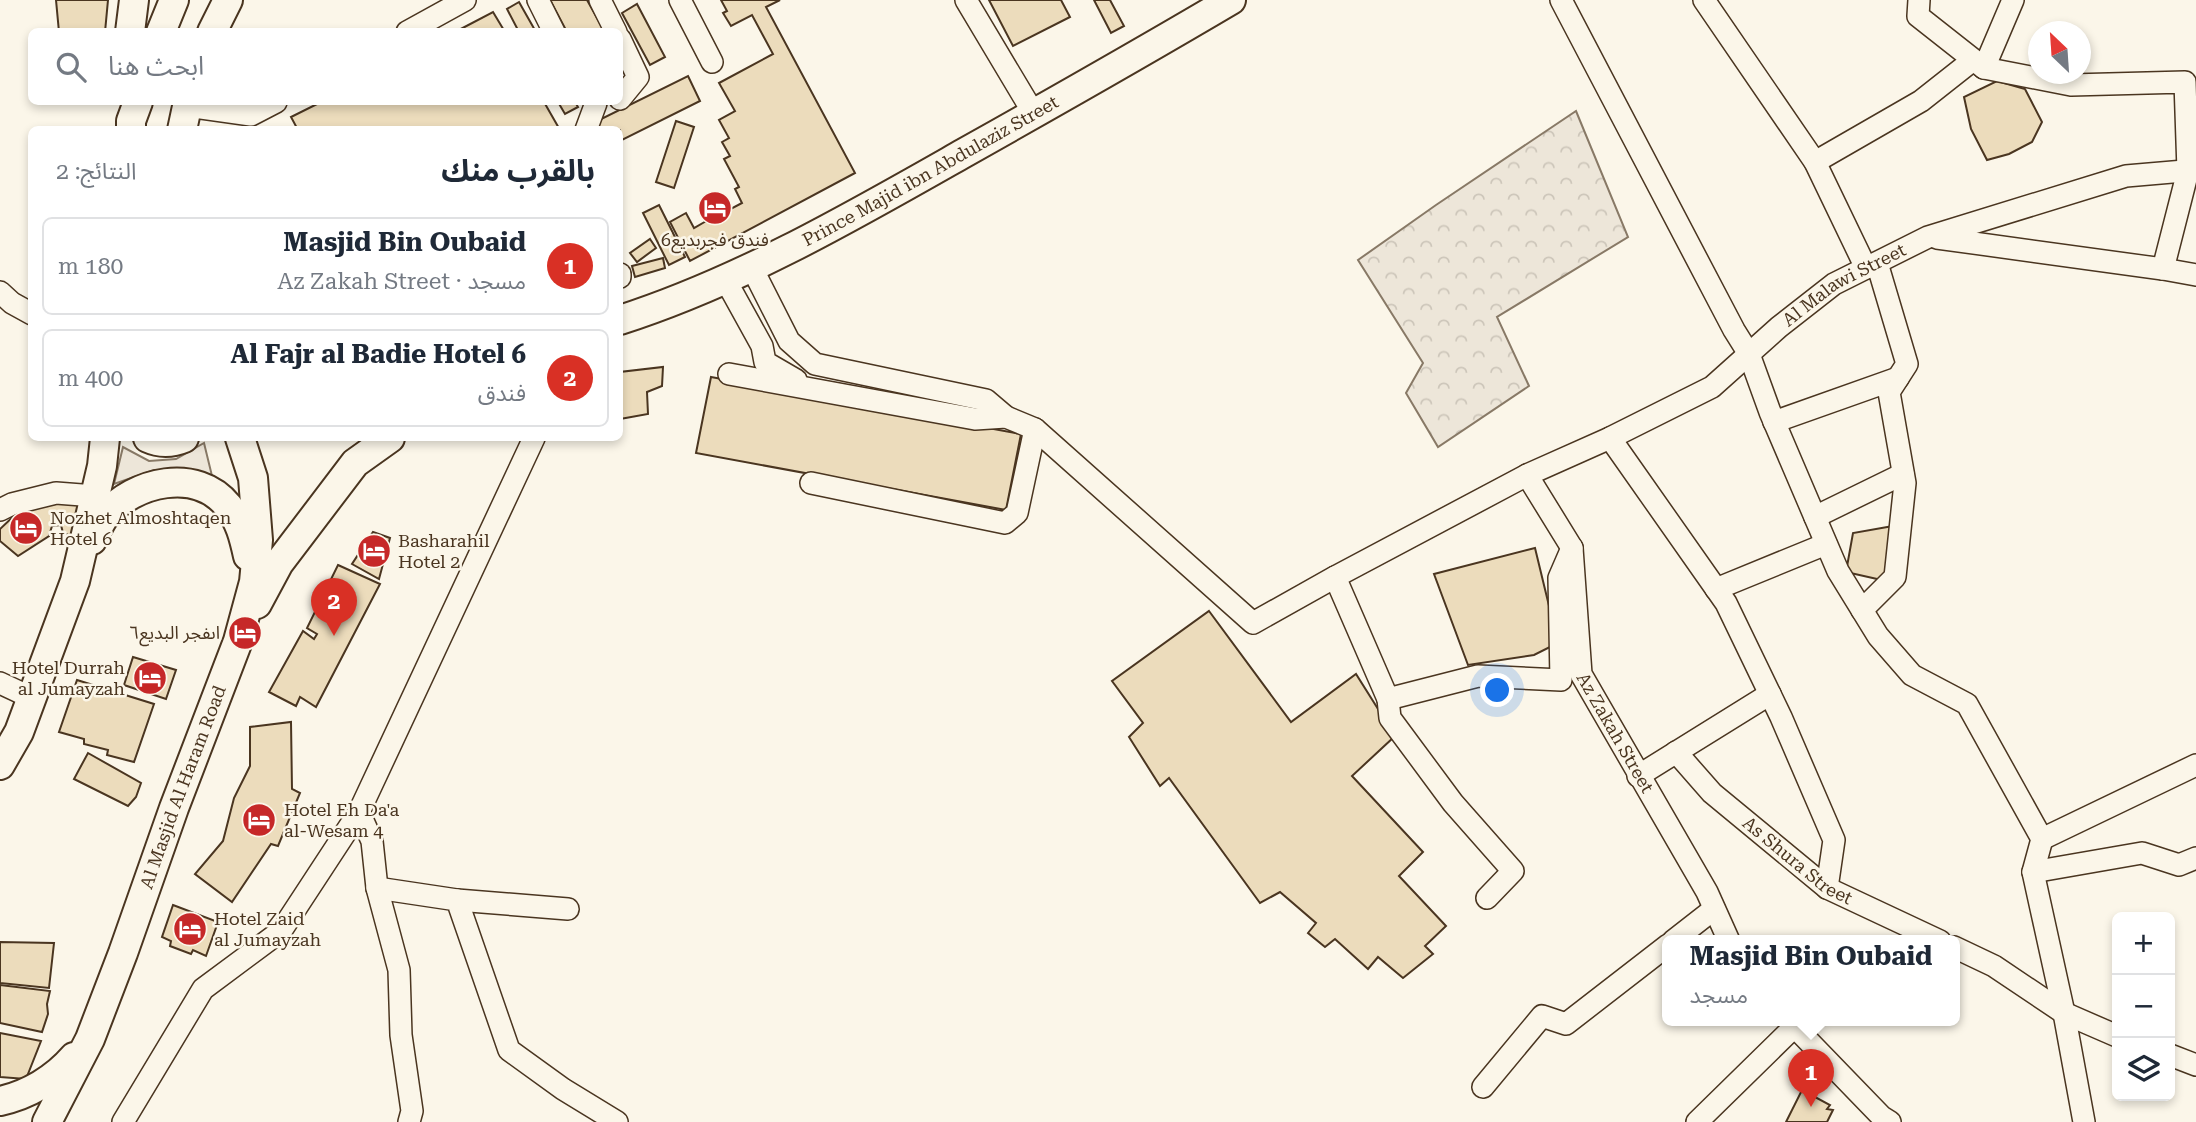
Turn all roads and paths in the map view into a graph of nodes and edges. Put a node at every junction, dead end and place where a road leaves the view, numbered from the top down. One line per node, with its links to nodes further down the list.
1 (134, 0): 14 (main road)
2 (174, 0): 15 (main road)
3 (228, 0): 16 (main road)
4 (465, 0): 17 (street)
5 (538, 0): 18 (street)
6 (680, 0): 21 (street)
7 (966, 0): 27 (street)
8 (1561, 0): 40 (street)
9 (1704, 0): 29 (street)
10 (1919, 0): 22 (street)
11 (2013, 0): 22 (street)
12 (602, 1): 19 (street)
13 (1227, 1): 27 (main road, Prince Majid ibn Abdulaziz Street)
14 (130, 28)
15 (163, 28)
16 (214, 28)
17 (414, 28)
18 (552, 28)
19 (613, 28)
20 (623, 45): 23 (street)
21 (712, 62)
22 (1978, 64): 29 (street); 30 (street)
23 (623, 95)
24 (270, 105): 26 (street)
25 (597, 105): 28 (street)
26 (186, 112)
27 (1034, 114): 33 (main road, Prince Majid ibn Abdulaziz Street)
28 (588, 126)
29 (1815, 162): 32 (street)
30 (2192, 170): 31 (street, Al Malawi Street); 34 (street)
31 (1928, 237): 32 (street, Al Malawi Street); 34 (street)
32 (1871, 265): 40 (street, Al Malawi Street); 42 (street)
33 (751, 266): 36 (main road, Prince Majid ibn Abdulaziz Street); 44 (street)
34 (2163, 268): 35 (street)
35 (2196, 275)
36 (725, 279): 39 (main road, Prince Majid ibn Abdulaziz Street); 43 (street)
37 (0, 292): 38 (street)
38 (28, 312)
39 (623, 319)
40 (1749, 354): 45 (street); 47 (street, Al Malawi Street)
41 (729, 374): 43 (street)
42 (1898, 378): 45 (street); 54 (street)
43 (810, 388): 44 (street)
44 (1006, 417): 46 (street)
45 (1774, 422): 59 (street)
46 (1035, 429): 56 (street); 63 (street, Al Malawi Street)
47 (1610, 438): 55 (street, Al Malawi Street); 65 (street)
48 (105, 441): 57 (main road)
49 (155, 441): 50 (main road)
50 (177, 441)
51 (241, 441): 64 (main road, Al Masjid Al Haram Road)
52 (386, 441): 67 (main road)
53 (533, 441): 76 (street)
54 (1903, 474): 59 (street); 66 (street)
55 (1527, 475): 61 (street, Az Zakah Street); 63 (street, Al Malawi Street)
56 (811, 483)
57 (95, 496): 58 (street); 62 (main road)
58 (0, 510)
59 (1815, 517): 60 (street)
60 (1826, 544): 65 (street); 66 (street)
61 (1572, 548): 71 (street); 75 (street, Az Zakah Street)
62 (81, 560): 64 (main road); 70 (main road)
63 (1335, 577): 71 (street)
64 (254, 582): 67 (main road, Al Masjid Al Haram Road)
65 (1716, 589): 69 (street)
66 (1862, 610): 77 (street)
67 (238, 641): 95 (main road, Al Masjid Al Haram Road)
68 (0, 683): 70 (street)
69 (1770, 694): 72 (street); 81 (street)
70 (32, 698): 73 (main road)
71 (1388, 699): 82 (street)
72 (1676, 752): 75 (street); 81 (street, As Shura Street)
73 (0, 765)
74 (2196, 765): 77 (street)
75 (1638, 776): 85 (street, Az Zakah Street)
76 (359, 812): 80 (street); 102 (street)
77 (2042, 839): 79 (street)
78 (2196, 858): 79 (street)
79 (2033, 872): 91 (street)
80 (377, 888): 83 (street); 103 (street)
81 (1827, 888): 88 (street, As Shura Street)
82 (1487, 898)
83 (457, 900): 84 (street); 104 (street)
84 (568, 909)
85 (1714, 909): 86 (street); 87 (street, Az Zakah Street)
86 (1681, 935)
87 (1726, 935)
88 (1927, 935)
89 (1960, 949): 91 (street)
90 (1662, 950): 98 (street)
91 (2064, 1013): 94 (street); 106 (street)
92 (1790, 1026): 105 (street)
93 (1794, 1026): 100 (street)
94 (2112, 1034)
95 (90, 1039): 99 (main road); 101 (main road, Al Masjid Al Haram Road)
96 (2175, 1057): 97 (street)
97 (2196, 1065)
98 (1483, 1087)
99 (0, 1101)
100 (1883, 1120)
101 (47, 1122)
102 (123, 1122)
103 (410, 1122)
104 (617, 1122)
105 (1697, 1122)
106 (2084, 1122)

